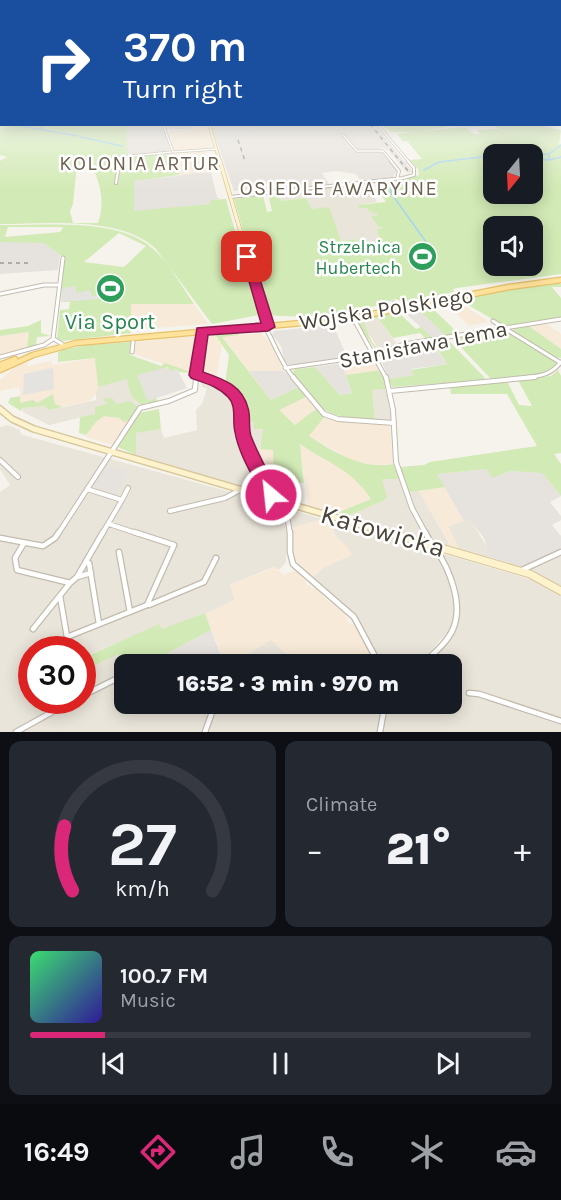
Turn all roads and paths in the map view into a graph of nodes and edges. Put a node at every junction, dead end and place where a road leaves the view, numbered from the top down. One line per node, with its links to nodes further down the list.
1 (164, 126): 6 (street)
2 (210, 126): 5 (main road)
3 (379, 126): 7 (street)
4 (343, 135): 7 (street)
5 (216, 149): 6 (street); 9 (main road)
6 (172, 152): 8 (street)
7 (397, 178): 9 (street)
8 (116, 183)
9 (230, 197): 17 (main road)
10 (63, 258): 12 (street)
11 (561, 279): 15 (main road, Wojska Polskiego); 17 (main road, Wojska Polskiego)
12 (59, 285): 13 (street); 20 (street)
13 (0, 294)
14 (561, 319): 18 (street, Stanisława Lema)
15 (356, 320): 17 (main road, Wojska Polskiego); 24 (street)
16 (493, 321): 18 (street)
17 (264, 323): 19 (main road, Wojska Polskiego); 22 (main road, Wojska Polskiego); 28 (street)
18 (505, 328): 24 (street, Stanisława Lema); 26 (street)
19 (202, 331): 21 (main road, Wojska Polskiego); 29 (street)
20 (54, 337): 22 (street); 25 (street)
21 (131, 340): 23 (street); 27 (main road, Wojska Polskiego)
22 (62, 344): 27 (main road, Wojska Polskiego)
23 (132, 352)
24 (375, 355): 28 (street, Stanisława Lema); 30 (street)
25 (0, 357)
26 (561, 362): 30 (street)
27 (0, 367)
28 (285, 368): 32 (street)
29 (196, 375): 33 (street); 39 (street)
30 (390, 391): 32 (street)
31 (0, 409): 33 (main road, Katowicka)
32 (394, 423): 46 (street)
33 (111, 452): 37 (street); 38 (main road, Katowicka)
34 (0, 460): 35 (street)
35 (18, 477)
36 (128, 488): 40 (street)
37 (87, 489): 40 (street); 45 (street)
38 (240, 490): 39 (main road, Katowicka); 42 (street)
39 (270, 498): 41 (main road, Katowicka)
40 (122, 500): 43 (street)
41 (285, 503): 46 (main road, Katowicka); 61 (street)
42 (170, 511)
43 (109, 524): 50 (street); 57 (street)
44 (0, 538): 45 (street)
45 (24, 543): 54 (street)
46 (434, 546): 51 (main road, Katowicka); 62 (street)
47 (119, 552): 58 (street)
48 (561, 552): 51 (street)
49 (216, 558): 57 (street)
50 (86, 561): 52 (street); 53 (street)
51 (520, 571): 55 (main road, Katowicka)
52 (91, 573): 53 (street); 59 (street)
53 (77, 577): 54 (street)
54 (70, 583): 56 (street)
55 (561, 591)
56 (60, 596): 59 (street); 60 (street)
57 (147, 605): 58 (street)
58 (130, 612): 59 (street)
59 (99, 624)
60 (33, 629)
61 (374, 654)
62 (432, 654)
63 (114, 680): 64 (street)
64 (96, 689)
65 (469, 693): 69 (street)
66 (49, 714): 70 (street)
67 (211, 714): 71 (street)
68 (383, 714): 72 (street)
69 (561, 721)
70 (16, 732)
71 (205, 732)
72 (380, 732)

